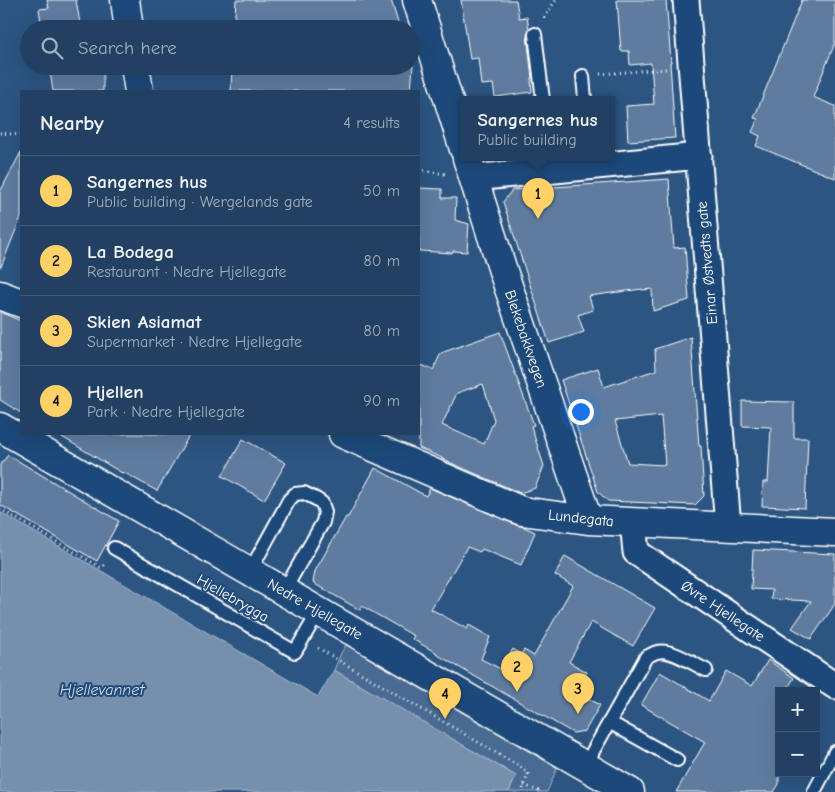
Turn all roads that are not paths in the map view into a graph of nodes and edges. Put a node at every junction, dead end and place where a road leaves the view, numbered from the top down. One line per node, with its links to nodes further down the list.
1 (125, 0): 4 (street)
2 (417, 0): 11 (street)
3 (686, 0): 12 (street, Einar Østvedts gate)
4 (128, 20)
5 (535, 34): 9 (lane)
6 (136, 75): 8 (street)
7 (583, 76): 10 (lane)
8 (139, 90)
9 (543, 96)
10 (585, 96)
11 (460, 136)
12 (699, 156): 14 (street); 24 (street, Einar Østvedts gate)
13 (608, 161): 15 (street)
14 (615, 161)
15 (590, 162): 16 (street)
16 (551, 164): 17 (street)
17 (470, 168): 22 (street, Blekebakkvegen)
18 (0, 295): 19 (street)
19 (20, 303)
20 (0, 427): 27 (street, Nedre Hjellegate)
21 (345, 435): 22 (street, Lundegata)
22 (588, 520): 23 (street, Lundegata)
23 (633, 522): 24 (street, Lundegata); 31 (street, Øvre Hjellegate)
24 (728, 527): 25 (street, Lundegata)
25 (835, 532)
26 (114, 548): 29 (lane, Hjellebrygga)
27 (250, 571): 28 (street, Nedre Hjellegate); 28 (lane)
28 (284, 591): 29 (street, Nedre Hjellegate)
29 (319, 611): 35 (street, Nedre Hjellegate)
30 (706, 670): 32 (lane)
31 (835, 686)
32 (609, 722): 34 (lane); 35 (lane)
33 (835, 752): 37 (lane)
34 (677, 760)
35 (586, 767): 36 (street, Nedre Hjellegate)
36 (630, 792)
37 (814, 792)

